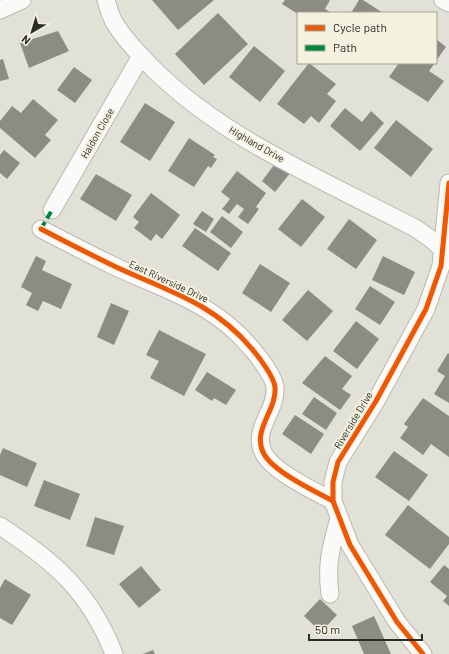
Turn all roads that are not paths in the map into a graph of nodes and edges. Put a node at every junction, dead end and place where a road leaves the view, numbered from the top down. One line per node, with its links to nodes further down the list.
1 (22, 0): 5 (street)
2 (106, 0): 6 (street, Highland Drive)
3 (443, 0): 4 (street)
4 (449, 3)
5 (0, 10)
6 (141, 56): 8 (street, Haldon Close); 10 (street, Highland Drive)
7 (449, 183): 10 (street, Riverside Drive)
8 (52, 210)
9 (41, 229): 11 (street, East Riverside Drive)
10 (442, 250): 11 (street, Riverside Drive)
11 (333, 501): 12 (street, Riverside Drive)
12 (339, 518): 14 (street); 16 (street, Riverside Drive)
13 (0, 526): 15 (street)
14 (330, 594)
15 (114, 654)
16 (423, 654)

